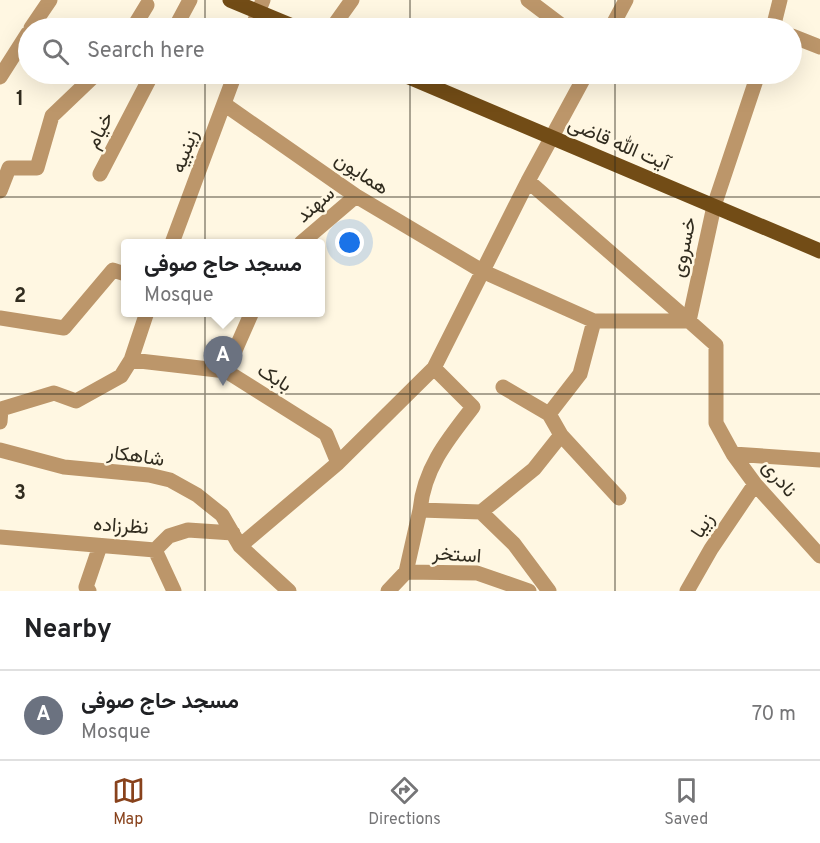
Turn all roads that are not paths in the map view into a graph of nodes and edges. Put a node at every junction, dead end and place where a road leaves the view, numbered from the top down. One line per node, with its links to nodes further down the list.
1 (50, 0): 10 (street)
2 (190, 0): 12 (street)
3 (230, 0): 9 (main road)
4 (352, 0): 14 (street)
5 (528, 0): 15 (street)
6 (626, 0): 16 (street)
7 (780, 0): 17 (street)
8 (147, 5): 11 (street)
9 (261, 6): 13 (main road)
10 (38, 18)
11 (139, 18)
12 (180, 18)
13 (281, 18)
14 (339, 18)
15 (552, 18)
16 (616, 18)
17 (776, 18)
18 (802, 40): 19 (street)
19 (820, 47)
20 (18, 49): 21 (street)
21 (0, 78)
22 (86, 84): 32 (street)
23 (147, 84): 30 (street, خیام)
24 (231, 84): 28 (street, زینبیه)
25 (426, 84): 29 (main road, آیت الله قاضی)
26 (580, 84): 29 (street)
27 (755, 84): 34 (street, خسروی)
28 (224, 104): 33 (street, همایون); 35 (street, زینبیه)
29 (551, 137): 31 (street); 34 (main road, آیت الله قاضی)
30 (100, 174)
31 (528, 181): 38 (street); 44 (street)
32 (0, 190)
33 (356, 196): 36 (street, سهند); 38 (street, همایون)
34 (714, 206): 37 (main road, آیت الله قاضی); 44 (street, خسروی)
35 (173, 239)
36 (307, 239)
37 (820, 251)
38 (482, 271): 43 (street, همایون); 46 (street)
39 (121, 272): 42 (street)
40 (145, 317): 45 (street)
41 (250, 317): 47 (street)
42 (0, 318)
43 (594, 321): 44 (street); 49 (street)
44 (689, 321): 53 (street, نادری)
45 (131, 360): 47 (street, بابک); 50 (street)
46 (434, 368): 55 (street); 58 (street)
47 (226, 371): 55 (street, بابک)
48 (503, 387): 49 (street)
49 (549, 414): 51 (street)
50 (0, 422)
51 (561, 435): 57 (street); 59 (street)
52 (0, 450): 61 (street, شاهکار)
53 (733, 454): 54 (street); 56 (street, نادری)
54 (820, 460)
55 (338, 463): 61 (street)
56 (755, 484): 64 (street, نادری); 72 (street, زیبا)
57 (619, 498)
58 (420, 510): 59 (street); 65 (street)
59 (481, 512): 71 (street)
60 (0, 537): 62 (street, نظرزاده)
61 (236, 540): 63 (street, نظرزاده); 68 (street, شاهکار)
62 (100, 546): 63 (street, نظرزاده); 66 (street)
63 (155, 550): 67 (street)
64 (820, 556)
65 (406, 572): 69 (street, استخر); 70 (street, استخر)
66 (89, 591)
67 (174, 591)
68 (290, 591)
69 (388, 591)
70 (529, 591)
71 (549, 591)
72 (687, 591)

